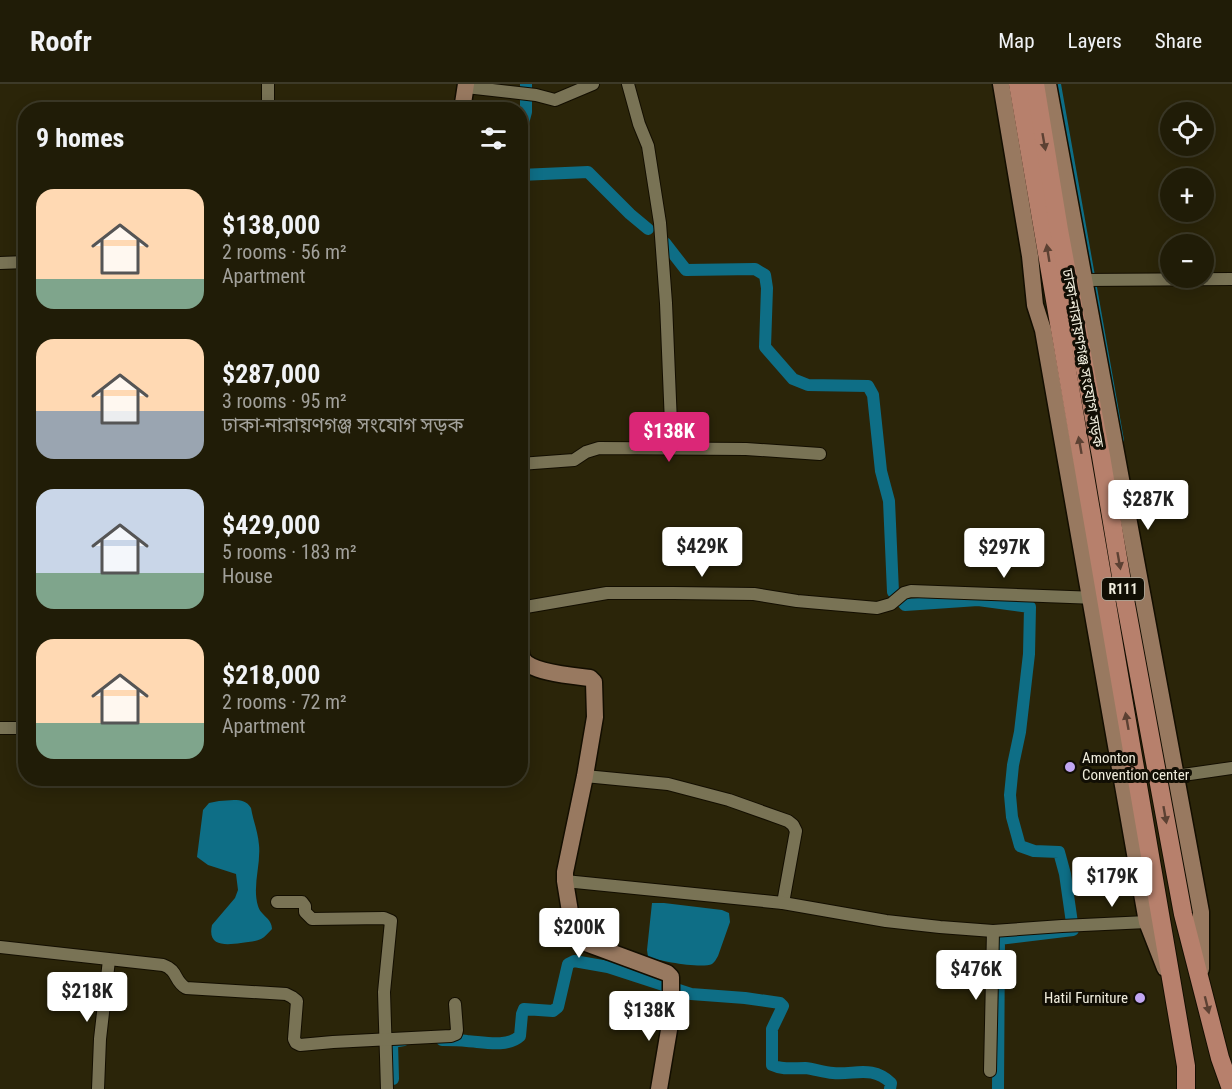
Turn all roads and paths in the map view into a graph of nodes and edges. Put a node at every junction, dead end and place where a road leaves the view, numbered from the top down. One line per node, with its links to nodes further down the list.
1 (268, 84): 11 (street)
2 (545, 84): 10 (street)
3 (593, 84): 10 (street)
4 (628, 84): 17 (street)
5 (1001, 84): 20 (street)
6 (1018, 84): 20 (main road, ঢাকা-নারায়ণগঞ্জ সংযোগ সড়ক / R111, one-way to 6)
7 (1035, 84): 35 (main road, ঢাকা-নারায়ণগঞ্জ সংযোগ সড়ক / R111, one-way to 35)
8 (1048, 84): 16 (street)
9 (466, 85): 10 (street); 12 (street)
10 (541, 96)
11 (268, 102)
12 (463, 102)
13 (18, 262): 14 (street)
14 (0, 263)
15 (1232, 279): 16 (street)
16 (1084, 280): 27 (street)
17 (672, 448): 18 (street); 19 (street)
18 (820, 454)
19 (528, 463)
20 (1098, 598): 21 (street); 31 (street); 36 (main road, ঢাকা-নারায়ণগঞ্জ সংযোগ সড়ক / R111, one-way to 20)
21 (528, 607)
22 (528, 664): 26 (street)
23 (0, 728): 24 (street)
24 (18, 728)
25 (1232, 768): 27 (street)
26 (585, 776): 28 (street); 30 (street)
27 (1176, 776): 35 (street)
28 (565, 881): 30 (street); 42 (street)
29 (277, 902): 38 (street)
30 (783, 903): 32 (street)
31 (1147, 922): 32 (street); 36 (street)
32 (993, 931): 39 (street)
33 (0, 947): 34 (street)
34 (109, 960): 38 (street); 40 (street)
35 (1201, 982): 44 (main road, ঢাকা-নারায়ণগঞ্জ সংযোগ সড়ক / R111, one-way to 44)
36 (1172, 986): 43 (main road, ঢাকা-নারায়ণগঞ্জ সংযোগ সড়ক / R111)
37 (455, 1004): 38 (street)
38 (386, 1039): 41 (street)
39 (990, 1071)
40 (98, 1089)
41 (387, 1089)
42 (659, 1089)
43 (1186, 1089)
44 (1231, 1089)

